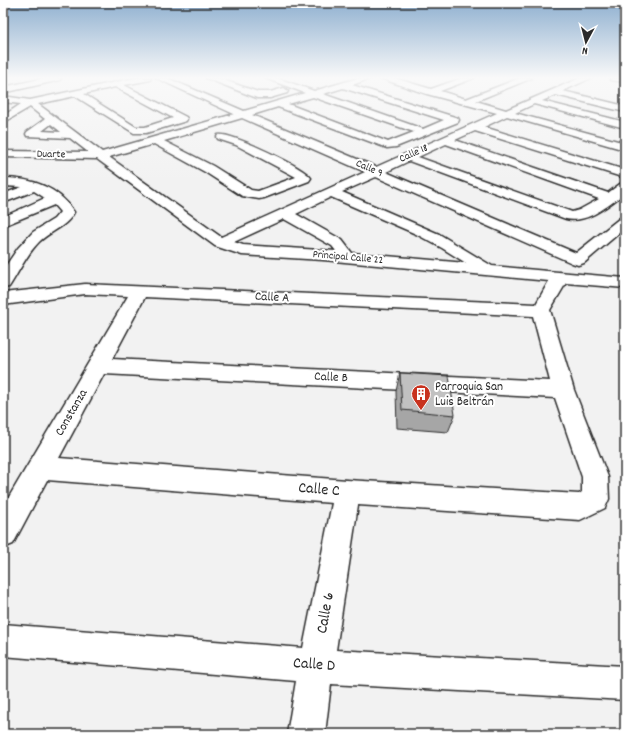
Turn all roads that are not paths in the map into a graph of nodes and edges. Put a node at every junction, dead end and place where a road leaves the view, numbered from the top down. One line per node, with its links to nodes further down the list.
1 (42, 112): 12 (street, Principal Calle 22)
2 (106, 112): 3 (street)
3 (169, 112)
4 (238, 112): 11 (street, Calle 9)
5 (248, 112): 11 (street, Duarte)
6 (301, 112): 16 (street)
7 (367, 112): 16 (street)
8 (430, 112): 13 (street)
9 (577, 112): 14 (street)
10 (505, 113): 15 (street, Calle 18); 22 (street)
11 (242, 114): 20 (street, Duarte); 26 (street, Calle 9)
12 (51, 119): 18 (street, Principal Calle 22); 18 (street)
13 (440, 125): 16 (street); 17 (street)
14 (625, 125)
15 (474, 127): 17 (street, Calle 18); 27 (street)
16 (423, 132)
17 (462, 132): 21 (street, Calle 18)
18 (72, 135): 24 (street, Principal Calle 22)
19 (222, 137): 20 (street)
20 (155, 140): 24 (street, Duarte)
21 (446, 140): 25 (street, Calle 18); 32 (street)
22 (625, 146)
23 (3, 154): 24 (street, Duarte)
24 (100, 156): 39 (street, Principal Calle 22)
25 (408, 156): 26 (street, Calle 18); 35 (street)
26 (374, 172): 31 (street, Calle 18); 41 (street, Calle 9)
27 (625, 174)
28 (3, 182): 29 (street)
29 (35, 186): 33 (street); 34 (street)
30 (625, 187): 32 (street)
31 (331, 192): 36 (street, Calle 18); 42 (street)
32 (609, 198): 35 (street)
33 (3, 199)
34 (55, 199): 38 (street); 45 (street)
35 (592, 209): 37 (street)
36 (284, 213): 39 (street, Calle 18); 40 (street)
37 (625, 221): 41 (street)
38 (3, 222)
39 (220, 243): 40 (street, Principal Calle 22)
40 (346, 257): 42 (street, Principal Calle 22)
41 (578, 260): 44 (street)
42 (486, 270): 43 (street, Principal Calle 22)
43 (561, 276): 44 (street, Principal Calle 22); 49 (street)
44 (591, 279): 46 (street, Principal Calle 22)
45 (3, 283)
46 (625, 283)
47 (139, 292): 48 (street, Calle A); 49 (street, Calle A); 50 (street, Constanza)
48 (3, 299)
49 (541, 310): 51 (street)
50 (99, 366): 51 (street, Calle B); 52 (street, Constanza)
51 (563, 390): 53 (street, Calle C)
52 (40, 468): 53 (street, Calle C); 54 (street, Constanza)
53 (347, 492): 56 (street, Calle 6)
54 (3, 534)
55 (3, 640): 56 (street, Calle D)
56 (316, 666): 57 (street, Calle D); 58 (street, Calle 6)
57 (625, 683)
58 (306, 734)

